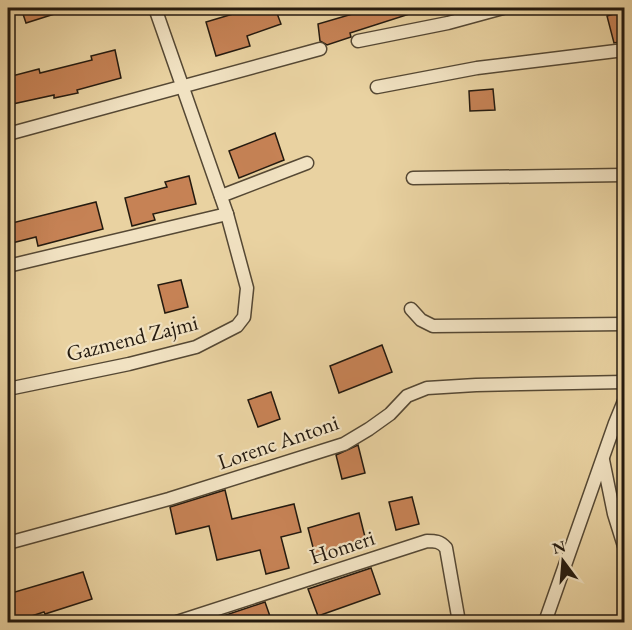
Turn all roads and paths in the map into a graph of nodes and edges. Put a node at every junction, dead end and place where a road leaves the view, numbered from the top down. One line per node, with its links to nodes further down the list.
1 (155, 8): 6 (street, Gazmend Zajmi)
2 (503, 8): 3 (street)
3 (358, 41)
4 (320, 49): 6 (street)
5 (624, 50): 7 (street)
6 (184, 87): 8 (street); 12 (street, Gazmend Zajmi)
7 (377, 87)
8 (8, 134)
9 (307, 163): 12 (street)
10 (624, 175): 11 (street)
11 (413, 178)
12 (221, 196): 13 (street, Gazmend Zajmi)
13 (227, 214): 14 (street); 18 (street, Gazmend Zajmi)
14 (8, 266)
15 (411, 309): 16 (street)
16 (624, 324)
17 (624, 382): 21 (street, Lorenc Antoni)
18 (8, 389)
19 (624, 401): 20 (street)
20 (603, 458): 22 (street); 25 (street)
21 (8, 543)
22 (624, 546)
23 (177, 622): 24 (street, Homeri)
24 (459, 622)
25 (544, 622)

